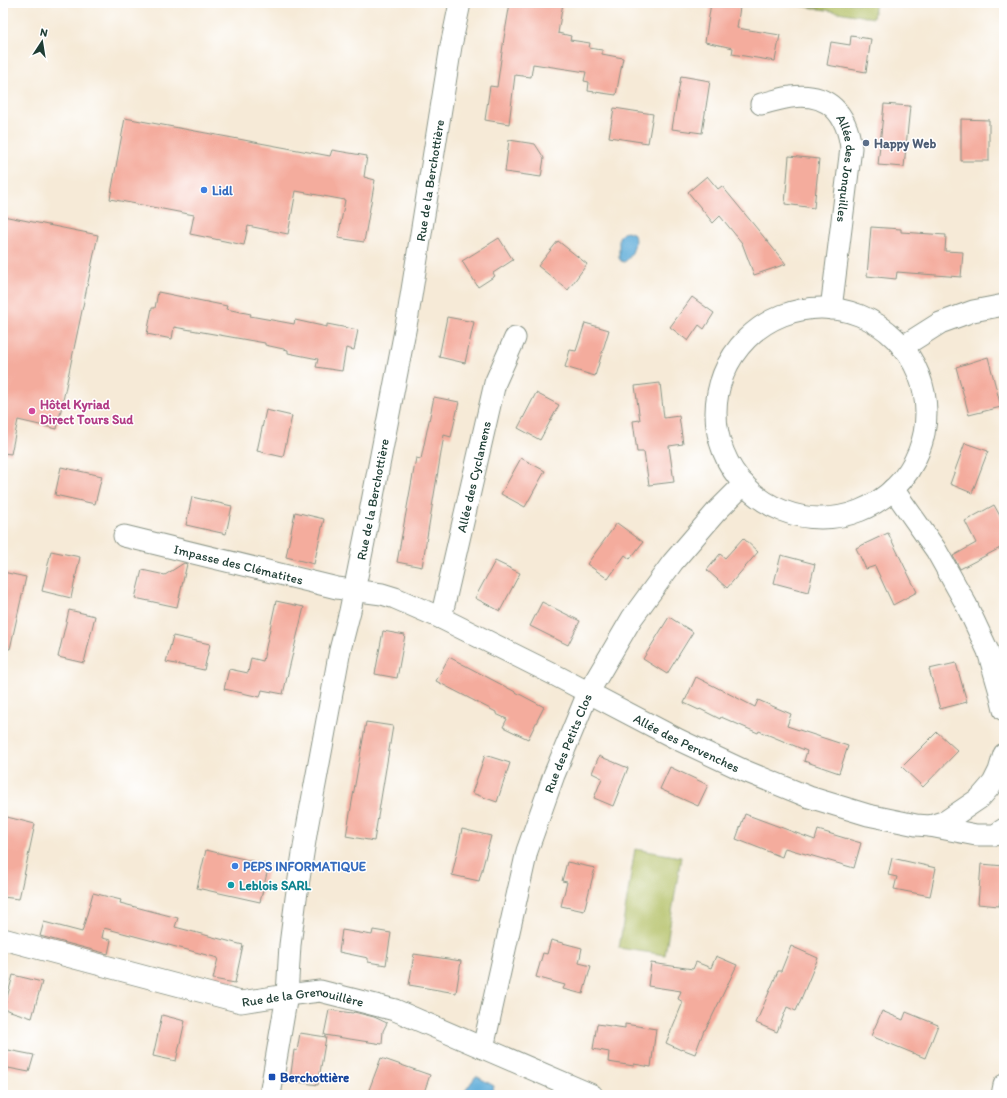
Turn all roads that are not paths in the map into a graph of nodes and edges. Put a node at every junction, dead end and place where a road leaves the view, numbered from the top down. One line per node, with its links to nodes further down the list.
1 (460, 3): 10 (street, Rue de la Berchottière)
2 (761, 104): 4 (street, Allée des Jonquilles)
3 (1004, 305): 6 (street)
4 (832, 309): 6 (street); 7 (street)
5 (515, 338): 11 (street, Allée des Cyclamens)
6 (902, 347): 8 (street)
7 (744, 484): 8 (street); 12 (street, Rue des Petits Clos)
8 (893, 489): 13 (street)
9 (124, 536): 10 (street, Impasse des Clématites)
10 (354, 590): 11 (street, Allée des Pervenches); 18 (street, Rue de la Berchottière)
11 (441, 618): 12 (street, Allée des Pervenches)
12 (588, 693): 15 (street, Allée des Pervenches); 19 (street, Rue des Petits Clos)
13 (1004, 710)
14 (1004, 754): 15 (street, Allée des Pervenches)
15 (930, 826): 16 (street)
16 (1004, 829)
17 (3, 939): 18 (street, Rue de la Grenouillère)
18 (287, 994): 19 (street, Rue de la Grenouillère); 21 (street, Rue de la Berchottière)
19 (483, 1048): 22 (street, Rue de la Grenouillère)
20 (1004, 1085): 23 (street)
21 (270, 1095)
22 (592, 1095)
23 (1002, 1095)

